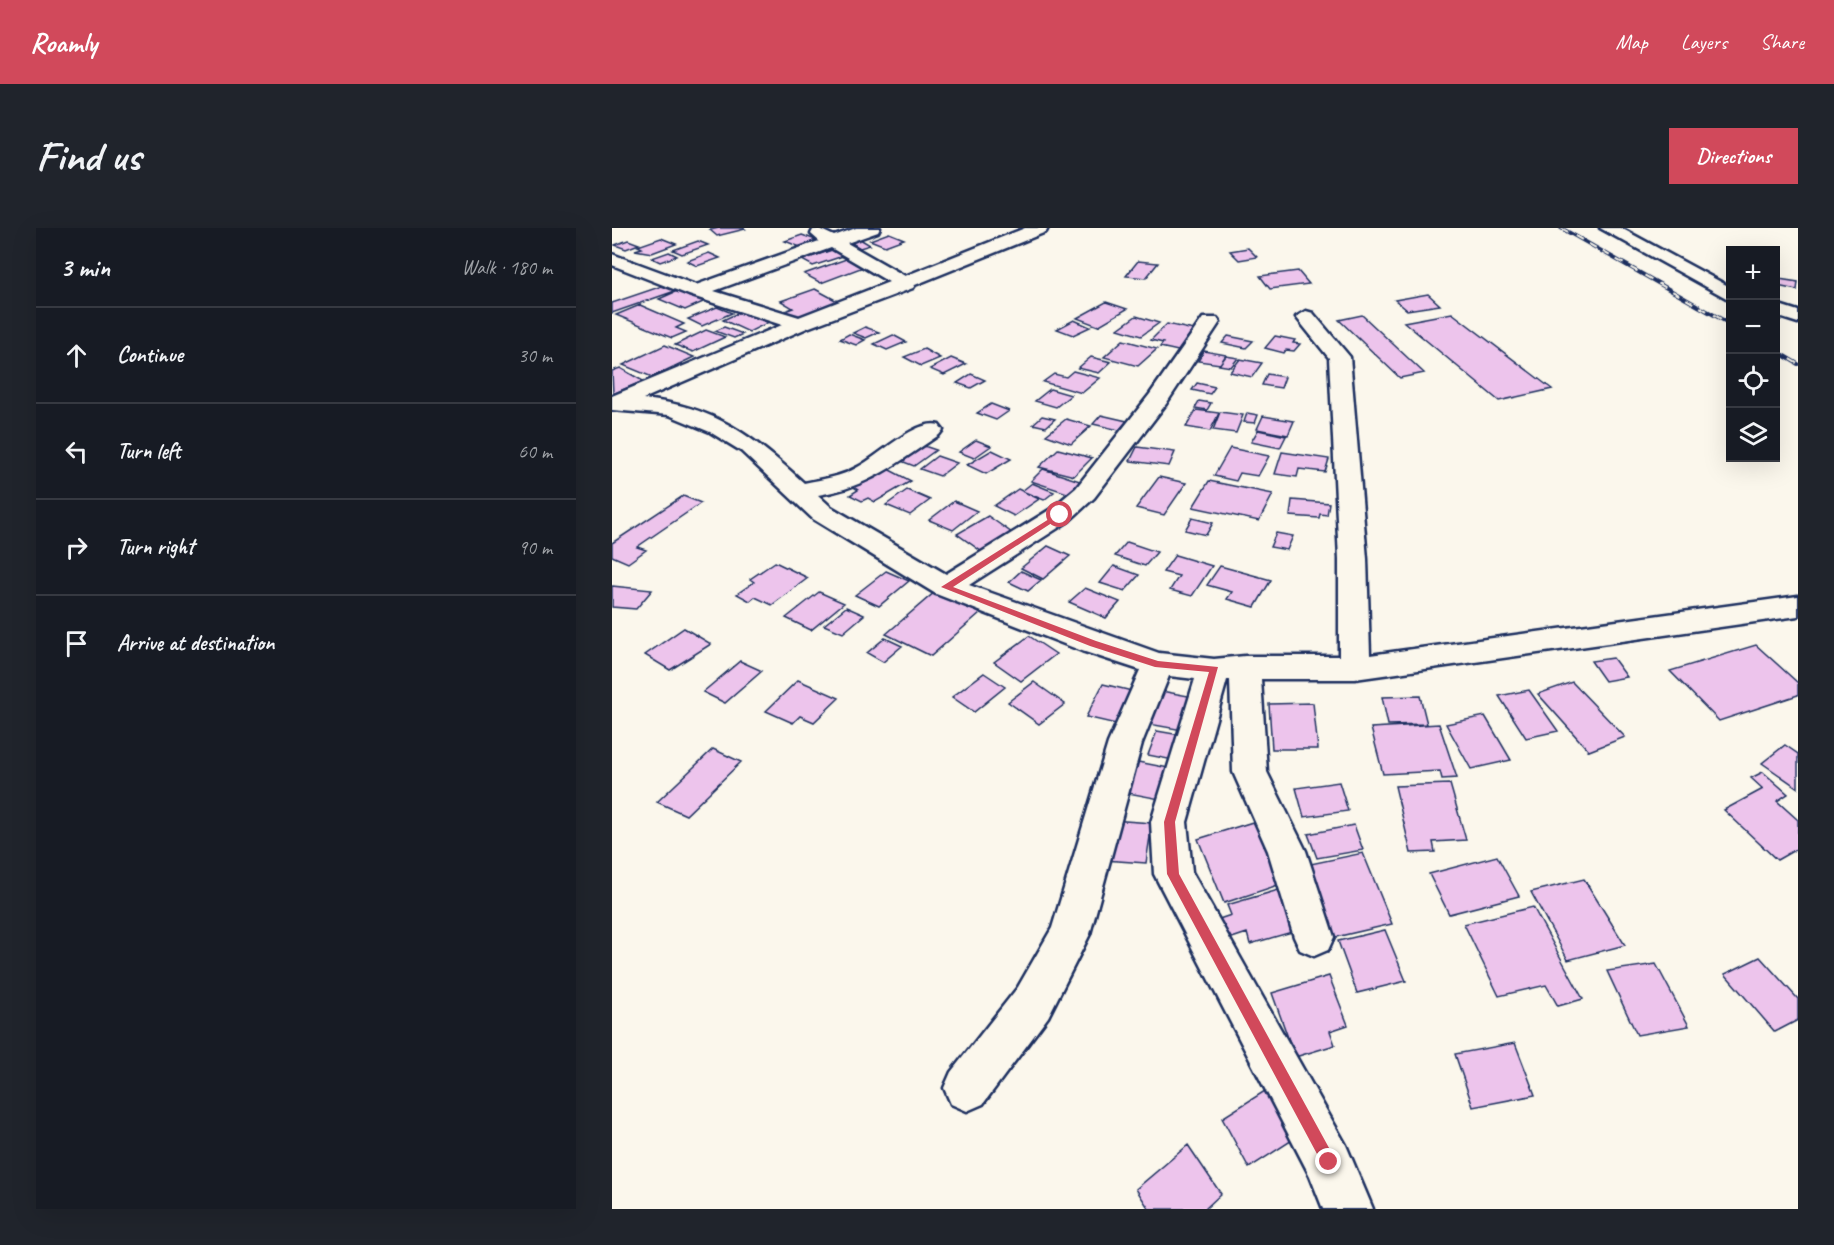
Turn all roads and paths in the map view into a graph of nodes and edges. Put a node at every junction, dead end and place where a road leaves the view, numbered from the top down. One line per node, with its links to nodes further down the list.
1 (809, 228): 6 (street)
2 (872, 228): 6 (street)
3 (1040, 228): 7 (street)
4 (1608, 228): 11 (street)
5 (978, 232): 7 (street)
6 (832, 243): 9 (street); 10 (street)
7 (1003, 243): 9 (street)
8 (612, 259): 10 (street)
9 (906, 284): 16 (street)
10 (696, 291): 16 (street)
11 (1726, 291)
12 (1780, 311): 14 (street)
13 (1306, 317): 24 (street)
14 (1798, 317)
15 (1210, 322): 20 (street)
16 (800, 324): 17 (street)
17 (614, 403): 19 (street)
18 (932, 430): 19 (street)
19 (799, 491): 20 (street)
20 (946, 587): 22 (street)
21 (1798, 606): 24 (street)
22 (1158, 664): 23 (street); 26 (street)
23 (1230, 668): 24 (street); 25 (street); 27 (street)
24 (1355, 668)
25 (1314, 937)
26 (967, 1088)
27 (1348, 1209)

